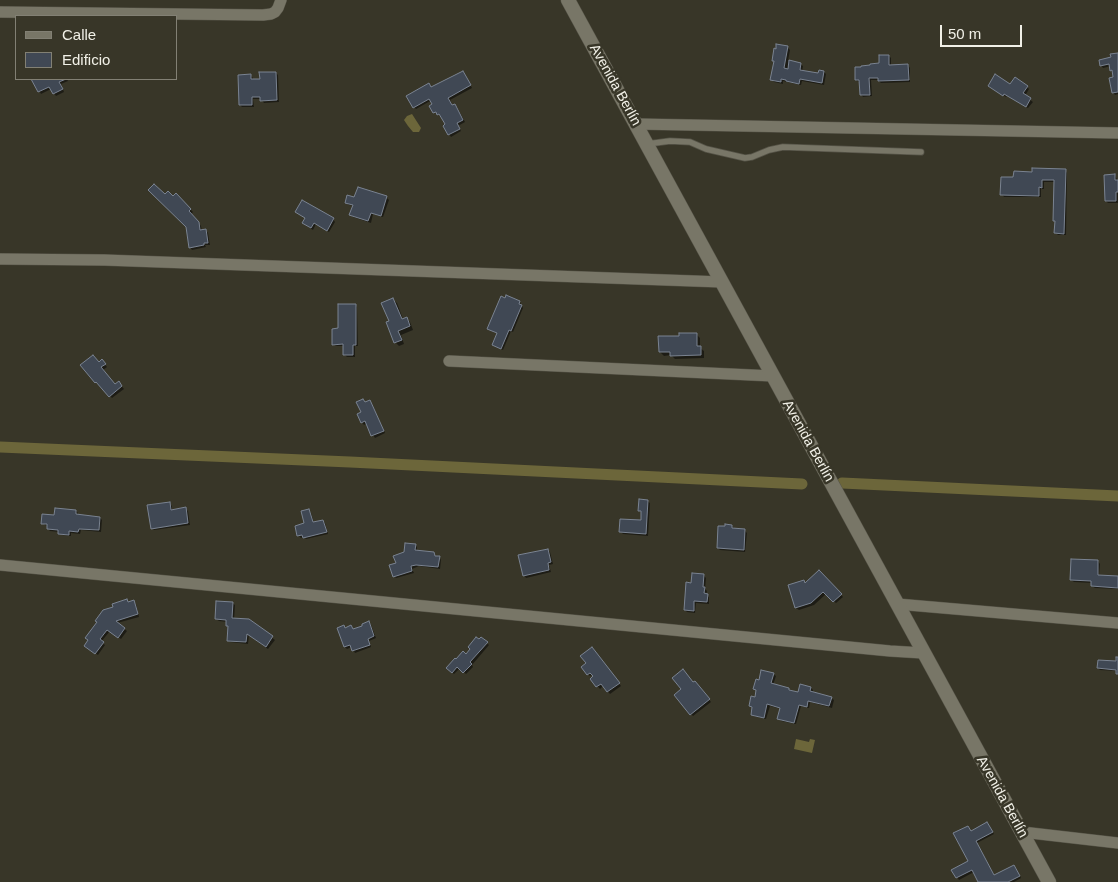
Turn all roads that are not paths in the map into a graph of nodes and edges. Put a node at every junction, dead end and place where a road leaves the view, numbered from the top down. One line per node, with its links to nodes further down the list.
1 (281, 0): 3 (street)
2 (568, 0): 4 (street, Avenida Berlín)
3 (0, 12)
4 (636, 124): 5 (street); 6 (street, Avenida Berlín)
5 (1118, 133)
6 (647, 144): 7 (lane); 9 (street, Avenida Berlín)
7 (921, 152)
8 (0, 259): 9 (street)
9 (722, 282): 11 (street, Avenida Berlín)
10 (449, 361): 11 (street)
11 (772, 376): 13 (street, Avenida Berlín)
12 (0, 565): 15 (street)
13 (897, 604): 14 (street); 15 (street, Avenida Berlín)
14 (1118, 623)
15 (923, 653): 16 (street, Avenida Berlín)
16 (1022, 832): 17 (street); 18 (street, Avenida Berlín)
17 (1118, 843)
18 (1049, 882)

